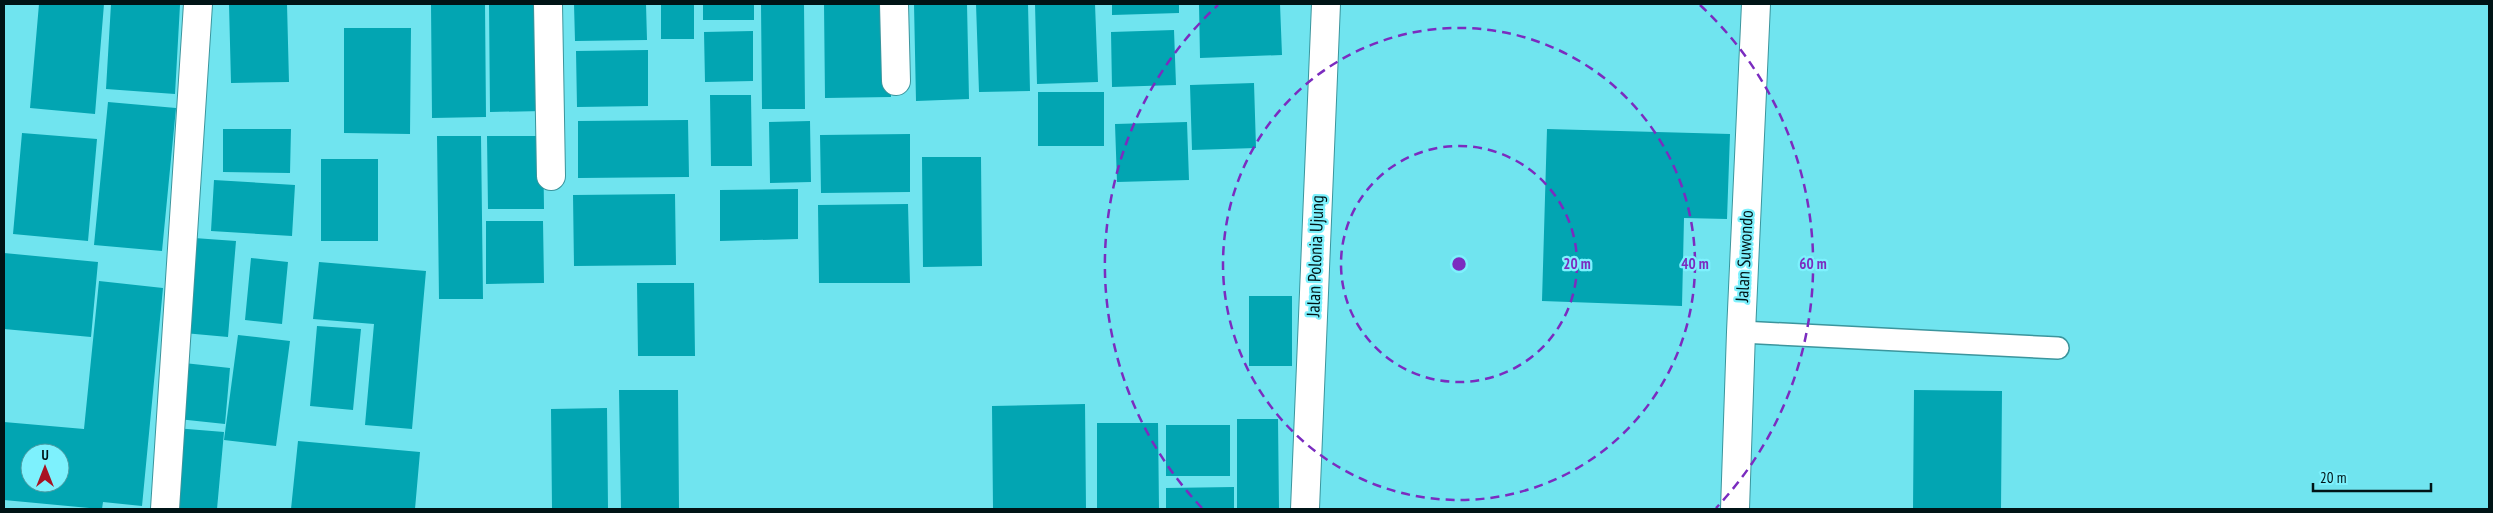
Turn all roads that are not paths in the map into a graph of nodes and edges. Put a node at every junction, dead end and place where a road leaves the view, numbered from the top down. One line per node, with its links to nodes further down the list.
1 (198, 4): 10 (street)
2 (548, 4): 7 (street)
3 (894, 4): 6 (street)
4 (1326, 4): 11 (street, Jalan Polonia Ujung)
5 (1756, 4): 8 (street, Jalan Suwondo)
6 (896, 81)
7 (551, 176)
8 (1741, 332): 9 (lane); 12 (street, Jalan Suwondo)
9 (2058, 348)
10 (165, 509)
11 (1305, 509)
12 (1735, 509)

